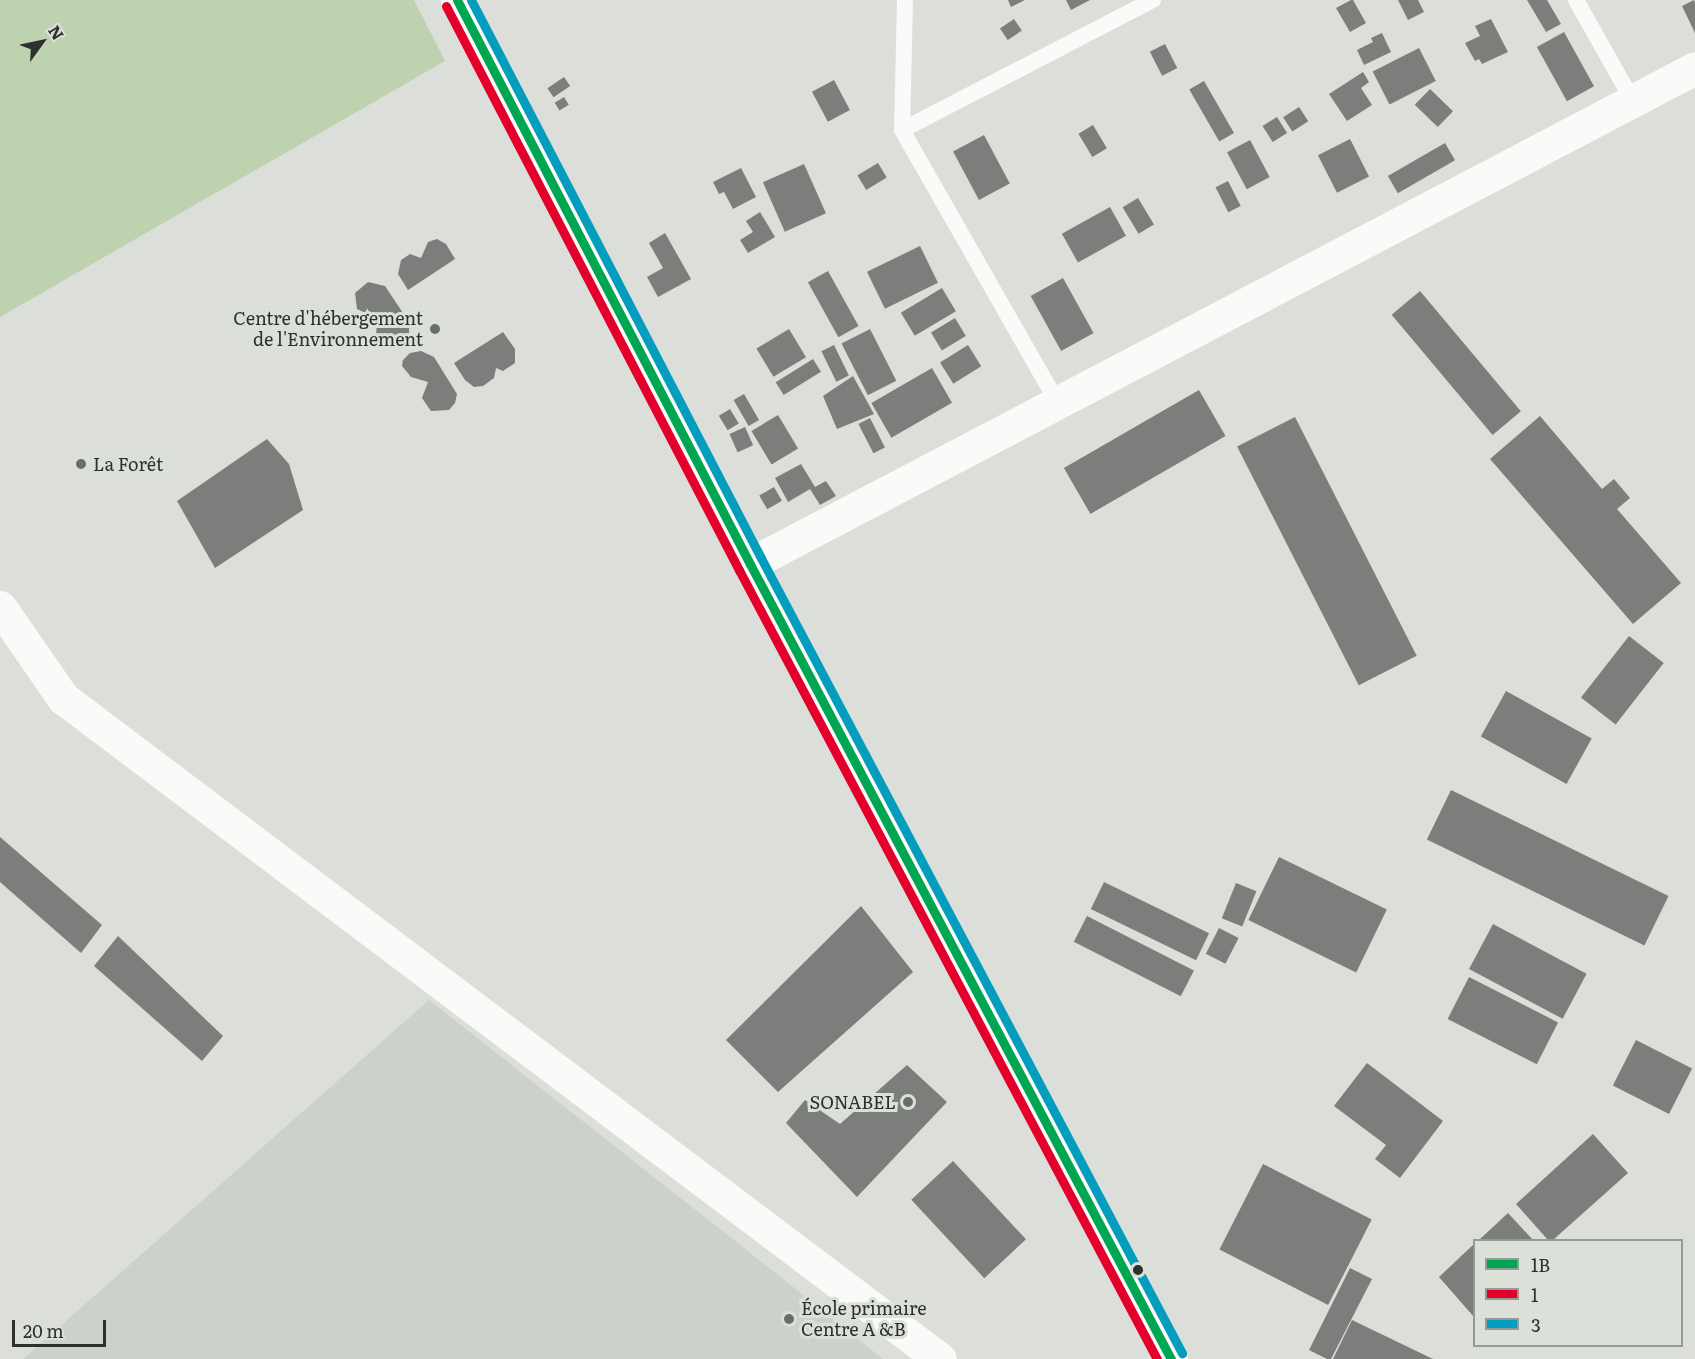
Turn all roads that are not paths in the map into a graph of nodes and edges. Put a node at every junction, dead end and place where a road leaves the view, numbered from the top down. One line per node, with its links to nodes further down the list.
1 (457, 0): 9 (street)
2 (905, 0): 7 (lane)
3 (1153, 0): 7 (lane)
4 (1576, 0): 6 (lane)
5 (1695, 69): 6 (street)
6 (1633, 101): 8 (street)
7 (902, 130): 8 (lane)
8 (1058, 403): 9 (street)
9 (750, 564): 12 (street)
10 (0, 608): 11 (street)
11 (940, 1359)
12 (1171, 1359)

